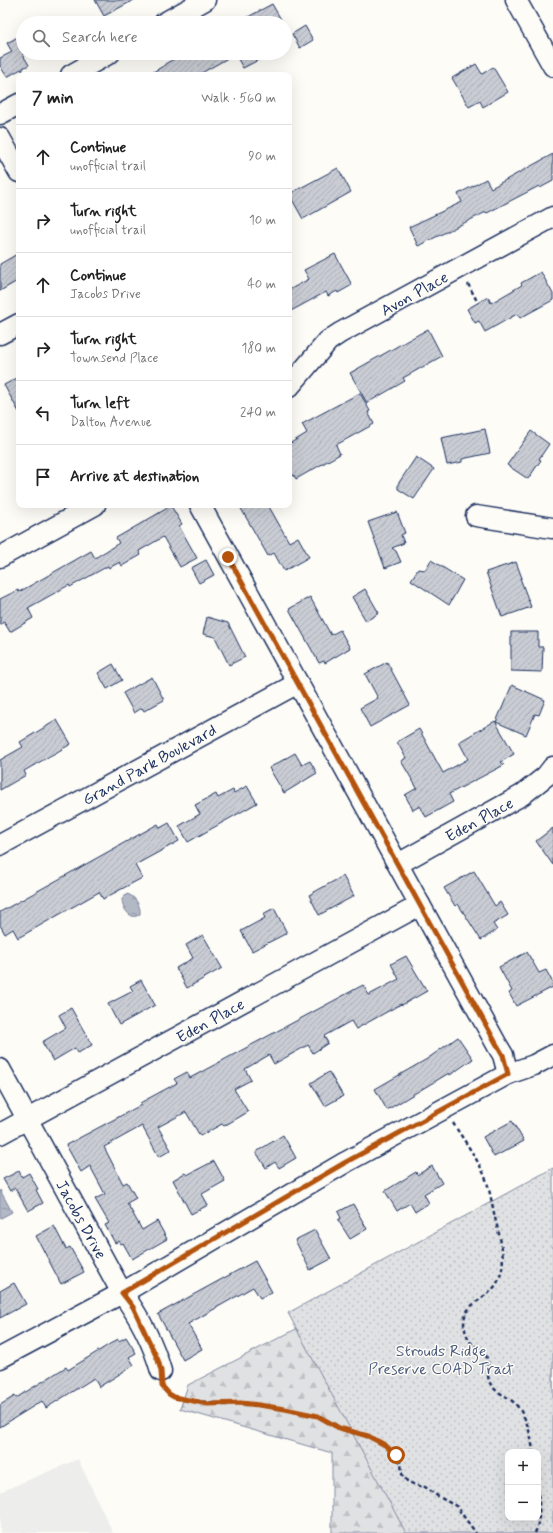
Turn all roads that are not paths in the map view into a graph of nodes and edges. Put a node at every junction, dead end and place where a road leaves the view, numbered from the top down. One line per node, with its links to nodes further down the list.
1 (516, 0): 5 (street)
2 (200, 1): 3 (street)
3 (175, 16)
4 (98, 60): 6 (street)
5 (553, 66)
6 (76, 72)
7 (16, 106): 8 (street)
8 (0, 114)
9 (0, 138): 10 (street)
10 (16, 167)
11 (553, 217): 14 (street, Avon Place)
12 (16, 326): 13 (street)
13 (0, 334)
14 (292, 383)
15 (89, 508): 19 (street)
16 (202, 508): 20 (street)
17 (476, 516): 18 (street)
18 (553, 530)
19 (0, 556)
20 (298, 683): 22 (street, Grand Park Boulevard); 23 (street)
21 (553, 766): 23 (street, Eden Place)
22 (0, 845)
23 (398, 864): 24 (street)
24 (420, 905): 27 (street); 28 (street, Eden Place)
25 (553, 1055): 27 (street)
26 (0, 1069): 28 (street, Jacobs Drive)
27 (508, 1074): 30 (street)
28 (28, 1119): 29 (street, Eden Place); 30 (street, Jacobs Drive)
29 (0, 1134)
30 (122, 1293): 31 (street); 32 (street, Jacobs Drive)
31 (0, 1358)
32 (161, 1371)

